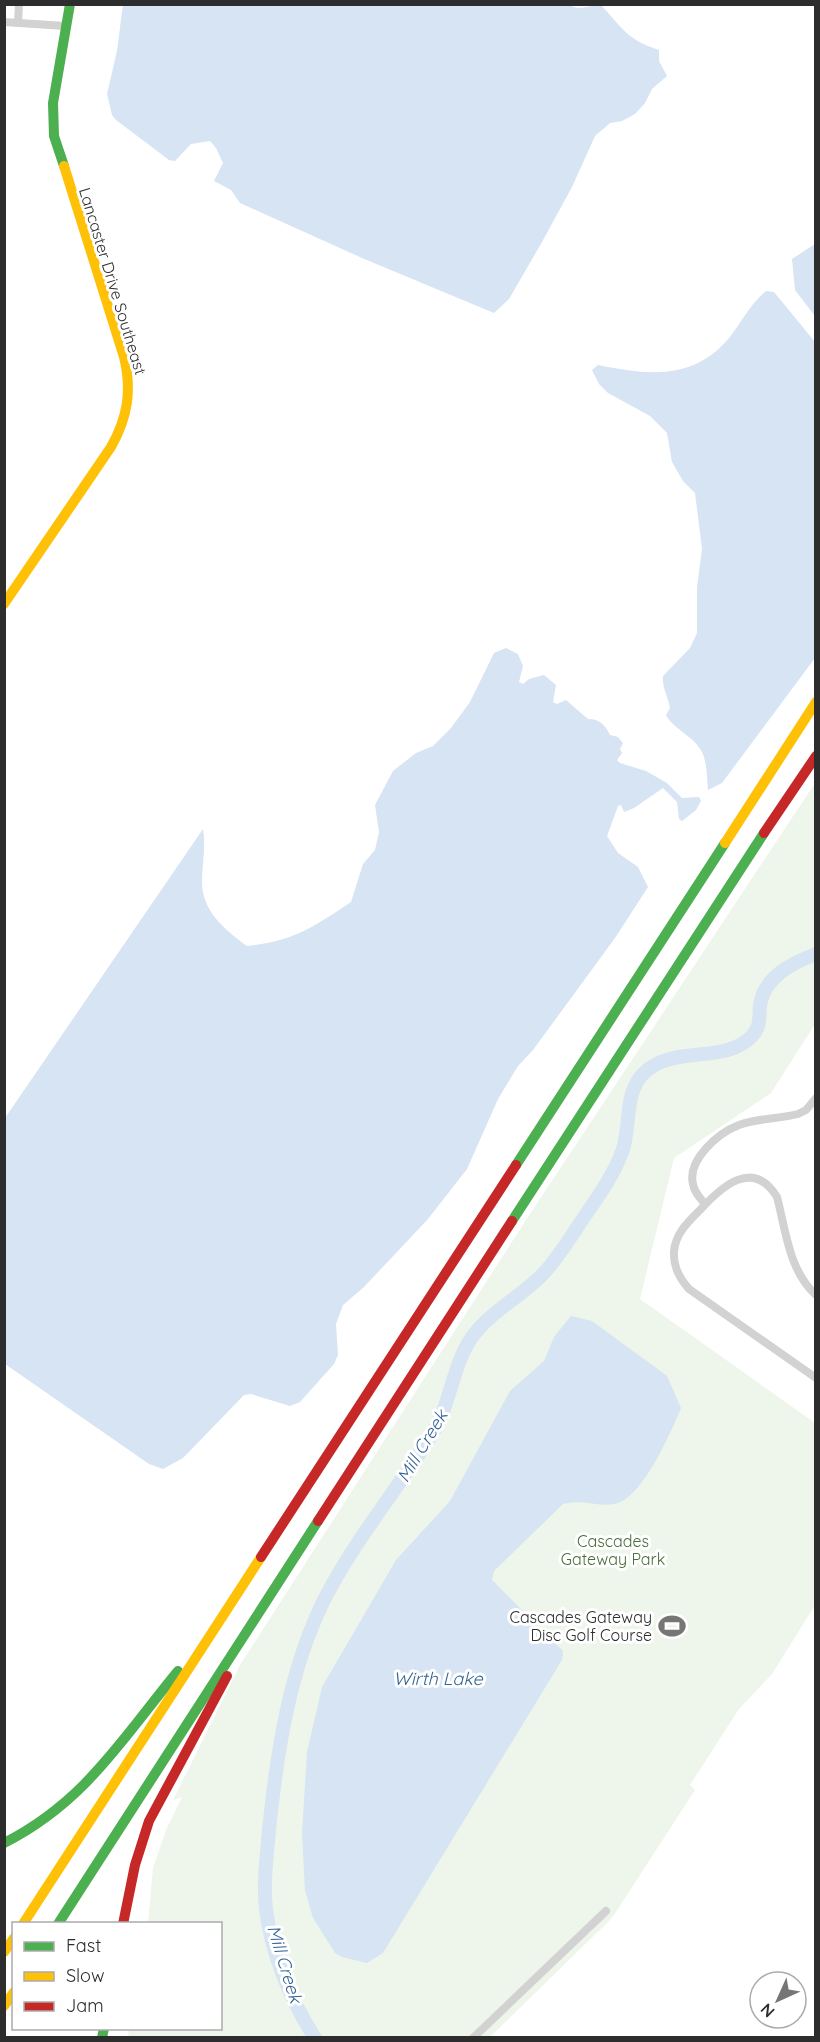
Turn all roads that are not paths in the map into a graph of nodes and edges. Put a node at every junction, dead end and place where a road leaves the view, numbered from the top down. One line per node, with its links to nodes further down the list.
1 (19, 4): 4 (street)
2 (70, 4): 5 (main road, Lancaster Drive Southeast)
3 (4, 22): 4 (street)
4 (18, 23): 5 (street)
5 (65, 26): 6 (main road, Lancaster Drive Southeast)
6 (4, 604)
7 (816, 702): 13 (main road)
8 (816, 756): 14 (main road)
9 (816, 1098): 10 (street)
10 (705, 1204): 11 (street); 12 (street)
11 (816, 1295)
12 (816, 1378)
13 (212, 1633): 15 (main road); 17 (main road)
14 (240, 1641): 18 (main road); 19 (main road)
15 (4, 1842)
16 (606, 1911): 20 (street)
17 (24, 1922)
18 (59, 1922)
19 (123, 1922)
20 (473, 2037)

